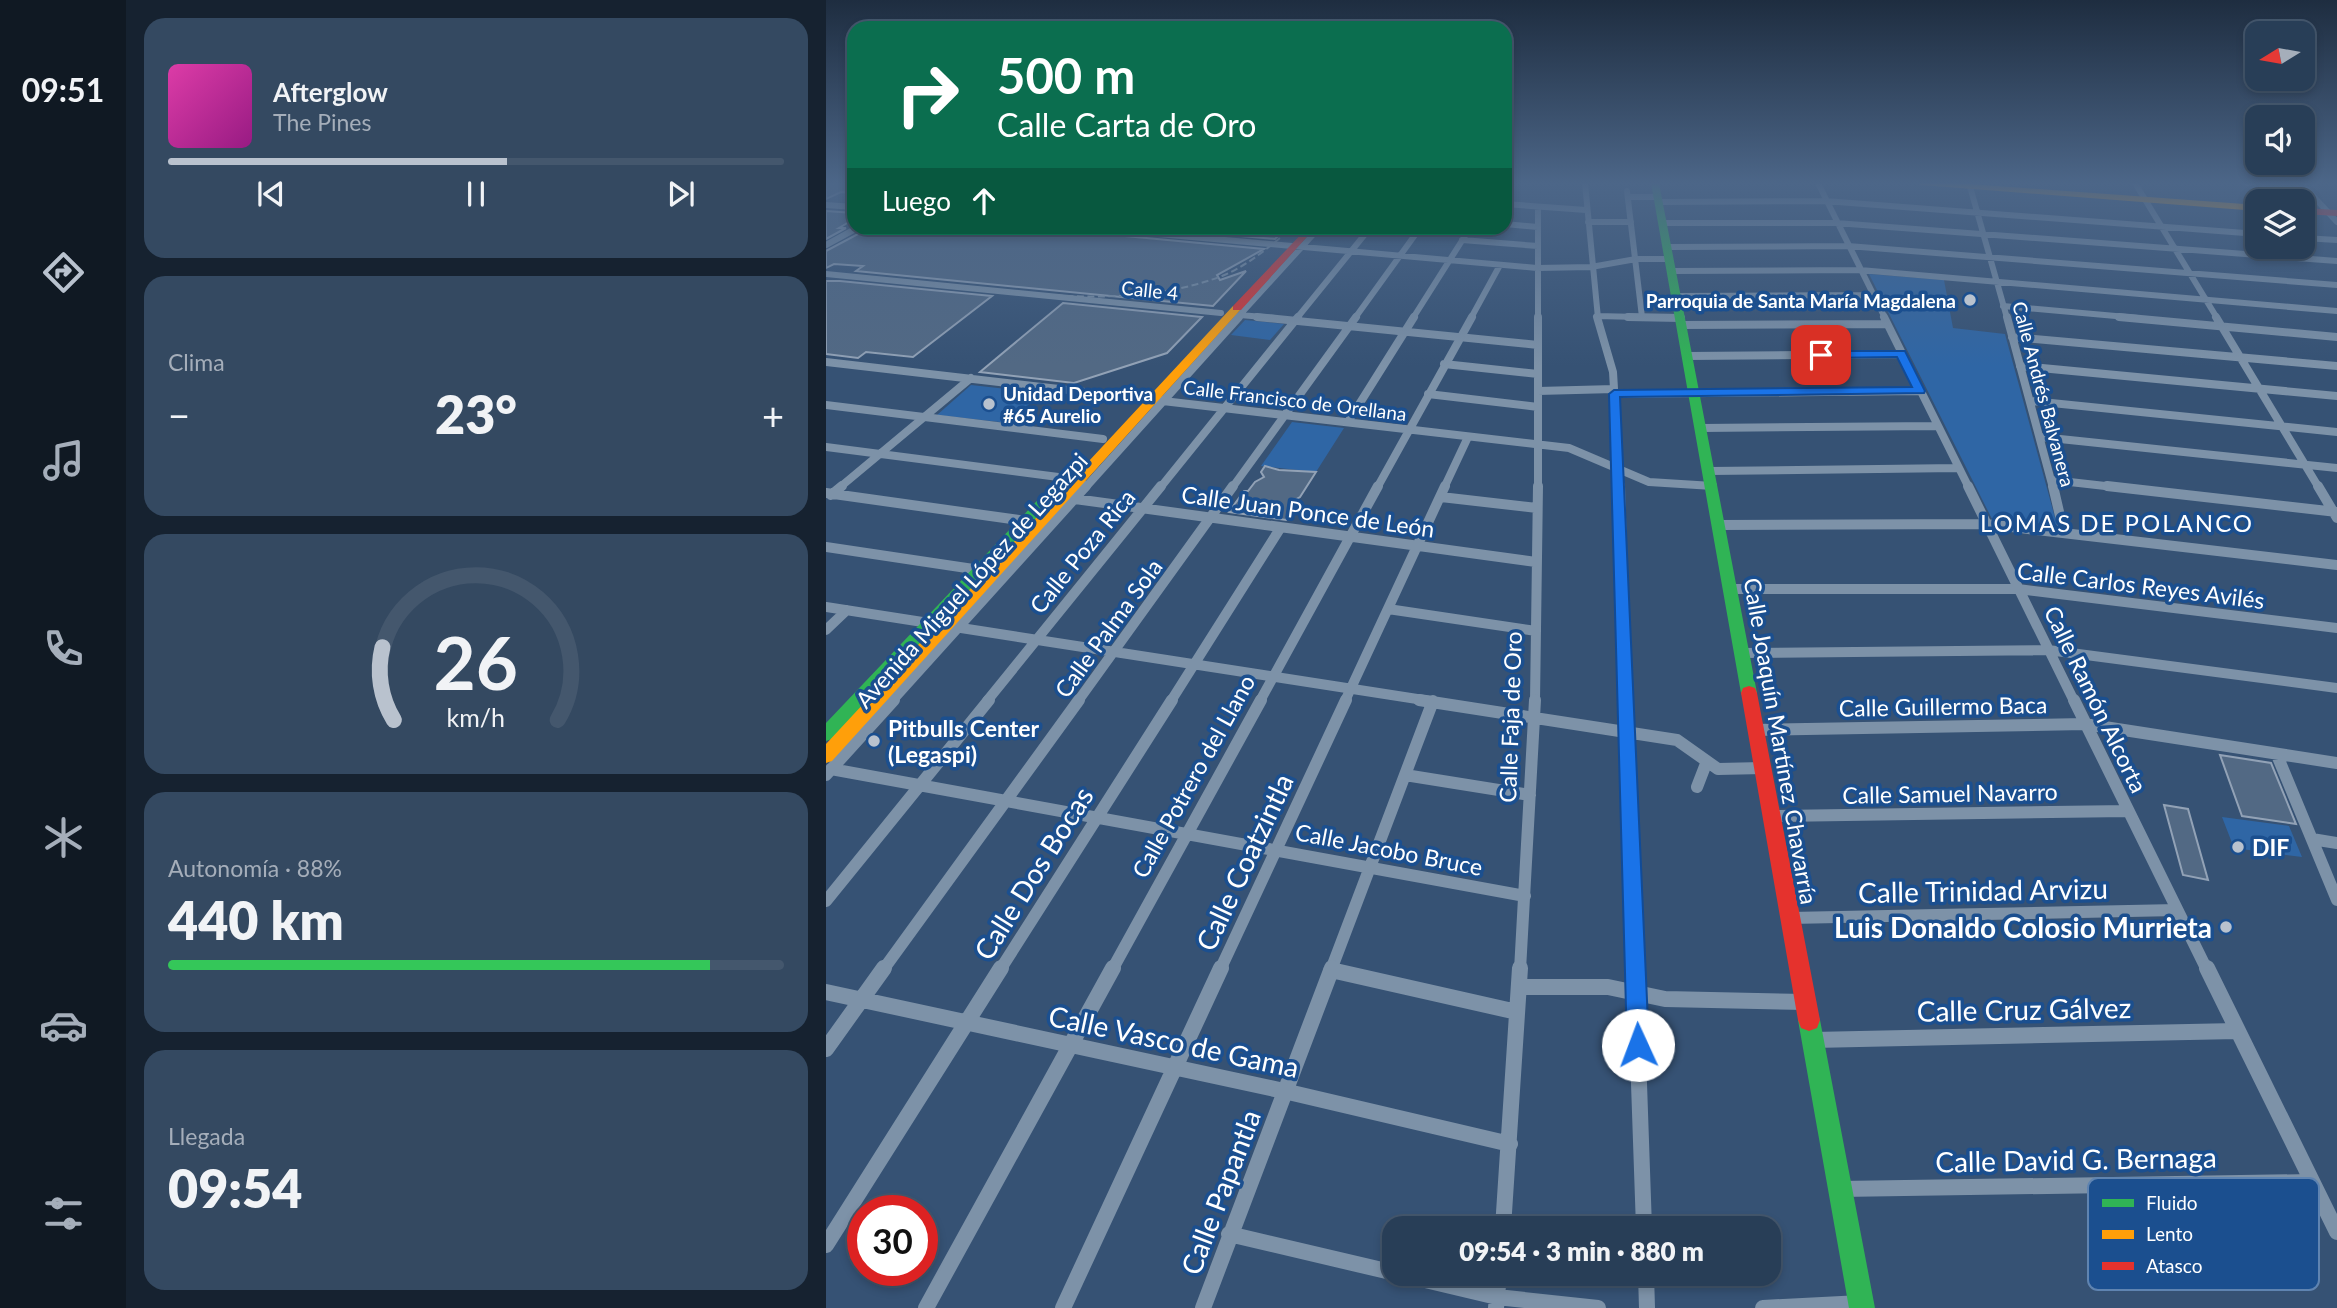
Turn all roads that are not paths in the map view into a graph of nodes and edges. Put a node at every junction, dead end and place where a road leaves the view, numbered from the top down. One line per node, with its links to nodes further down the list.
1 (1282, 244): 12 (street)
2 (1357, 244): 16 (street, Calle Poza Rica)
3 (1409, 244): 17 (street, Calle Palma Sola)
4 (1460, 244): 21 (street)
5 (1513, 244): 13 (street)
6 (1589, 244): 24 (street)
7 (1634, 244): 19 (street)
8 (1667, 244): 20 (main road, Calle Joaquín Martínez Chavarría)
9 (1986, 244): 18 (street, Calle Andrés Balvanera)
10 (2111, 244): 15 (street)
11 (2171, 244): 15 (street)
12 (1293, 245): 16 (street); 36 (main road, Avenida Miguel López de Legazpi); 37 (street, Avenida Miguel López de Legazpi); 66 (main road, Avenida Miguel López de Legazpi)
13 (1538, 246): 25 (street, Calle Faja de Oro)
14 (1848, 246): 18 (street); 20 (street); 26 (street, Calle Ramón Alcorta)
15 (2174, 249): 22 (street); 27 (street)
16 (1351, 251): 17 (street); 40 (street, Calle Poza Rica)
17 (1400, 256): 21 (street); 43 (street, Calle Palma Sola)
18 (1989, 257): 27 (street); 29 (street, Calle Andrés Balvanera)
19 (1636, 259): 20 (street); 24 (street); 39 (street)
20 (1670, 259): 26 (street); 32 (main road, Calle Joaquín Martínez Chavarría)
21 (1450, 260): 23 (street); 45 (street)
22 (2337, 261)
23 (1500, 265): 25 (street); 46 (street, Calle Potrero del Llano)
24 (1591, 267): 25 (street); 38 (street)
25 (1537, 268): 49 (street, Calle Faja de Oro)
26 (1860, 270): 29 (street); 31 (street, Calle Ramón Alcorta)
27 (2189, 273): 30 (street); 33 (street)
28 (826, 274): 36 (street, Calle 4)
29 (1997, 282): 33 (street); 34 (street, Calle Andrés Balvanera)
30 (2337, 285)
31 (1872, 295): 32 (street); 42 (street, Calle Ramón Alcorta)
32 (1676, 296): 41 (main road, Calle Joaquín Martínez Chavarría)
33 (2206, 300): 35 (street); 44 (street)
34 (2003, 306): 44 (street); 47 (street, Calle Andrés Balvanera)
35 (2337, 311)
36 (1221, 313): 66 (main road, Avenida Miguel López de Legazpi)
37 (1240, 315): 40 (street); 66 (street, Avenida Miguel López de Legazpi)
38 (1597, 316): 39 (street); 61 (street)
39 (1642, 317): 41 (street)
40 (1295, 320): 43 (street); 70 (street, Calle Poza Rica)
41 (1681, 322): 42 (street); 51 (main road, Calle Joaquín Martínez Chavarría)
42 (1886, 324): 50 (street, Calle Ramón Alcorta)
43 (1350, 326): 45 (street); 71 (street, Calle Palma Sola)
44 (2222, 327): 48 (street); 52 (street)
45 (1405, 331): 46 (street); 73 (street)
46 (1460, 337): 49 (street); 54 (street, Calle Potrero del Llano)
47 (2011, 337): 52 (street); 55 (street, Calle Andrés Balvanera)
48 (2337, 337)
49 (1538, 345): 57 (street, Calle Faja de Oro)
50 (1901, 354): 51 (street); 62 (street, Calle Ramón Alcorta)
51 (1688, 356): 63 (main road, Calle Joaquín Martínez Chavarría)
52 (2240, 357): 56 (street); 59 (street)
53 (826, 362): 58 (street, Calle Francisco de Orellana)
54 (1444, 364): 57 (street); 64 (street, Calle Potrero del Llano)
55 (2020, 366): 59 (street); 67 (street, Calle Andrés Balvanera)
56 (2337, 366)
57 (1538, 374): 60 (street, Calle Faja de Oro)
58 (971, 379): 66 (street, Calle Francisco de Orellana); 72 (street)
59 (2259, 388): 65 (street); 75 (street)
60 (1538, 391): 61 (street); 69 (street, Calle Faja de Oro)
61 (1614, 391): 63 (street); 88 (street)
62 (1920, 391): 63 (street); 74 (street, Calle Ramón Alcorta)
63 (1695, 392): 76 (main road, Calle Joaquín Martínez Chavarría)
64 (1428, 394): 69 (street); 77 (street, Calle Potrero del Llano)
65 (2337, 396)
66 (1152, 400): 70 (street, Calle Francisco de Orellana); 81 (main road, Avenida Miguel López de Legazpi); 94 (street, Avenida Miguel López de Legazpi); 115 (main road, Avenida Miguel López de Legazpi)
67 (2031, 401): 75 (street); 80 (street, Calle Andrés Balvanera)
68 (826, 405): 72 (street)
69 (1538, 407): 82 (street, Calle Faja de Oro)
70 (1224, 408): 71 (street, Calle Francisco de Orellana); 95 (street, Calle Poza Rica)
71 (1285, 415): 73 (street, Calle Francisco de Orellana); 98 (street, Calle Palma Sola)
72 (924, 417): 81 (street); 84 (street)
73 (1348, 422): 77 (street, Calle Francisco de Orellana)
74 (1937, 426): 76 (street); 86 (street, Calle Ramón Alcorta)
75 (2282, 427): 78 (street); 85 (street)
76 (1702, 428): 90 (main road, Calle Joaquín Martínez Chavarría)
77 (1408, 429): 79 (street, Calle Francisco de Orellana); 104 (street, Calle Potrero del Llano)
78 (2337, 432)
79 (1468, 437): 82 (street, Calle Francisco de Orellana); 93 (street, Calle Coatzintla)
80 (2041, 437): 85 (street); 91 (street, Calle Andrés Balvanera)
81 (1102, 439): 89 (main road, Avenida Miguel López de Legazpi)
82 (1539, 444): 88 (street, Calle Francisco de Orellana); 96 (street, Calle Faja de Oro)
83 (826, 447): 84 (street)
84 (880, 454): 89 (street); 92 (street)
85 (2304, 464): 87 (street); 97 (street)
86 (1958, 468): 90 (street, Calle Francisco de Orellana); 100 (street, Calle Ramón Alcorta)
87 (2337, 468)
88 (1619, 470): 90 (street, Calle Francisco de Orellana); 131 (street)
89 (1066, 478): 99 (main road, Avenida Miguel López de Legazpi)
90 (1712, 478): 101 (main road, Calle Joaquín Martínez Chavarría)
91 (2052, 480): 97 (street); 103 (street, Calle Andrés Balvanera)
92 (828, 495): 99 (street)
93 (1441, 497): 96 (street); 105 (street, Calle Coatzintla)
94 (1075, 499): 95 (street, Calle Juan Ponce de León); 115 (street, Avenida Miguel López de Legazpi)
95 (1142, 508): 98 (street, Calle Juan Ponce de León); 119 (street, Calle Poza Rica)
96 (1537, 508): 107 (street, Calle Faja de Oro)
97 (2336, 514)
98 (1211, 518): 102 (street, Calle Juan Ponce de León); 121 (street, Calle Palma Sola)
99 (1026, 521): 109 (main road, Avenida Miguel López de Legazpi)
100 (1986, 524): 101 (street); 103 (street); 111 (street, Calle Ramón Alcorta)
101 (1719, 525): 110 (main road, Calle Joaquín Martínez Chavarría)
102 (1281, 527): 104 (street, Calle Juan Ponce de León); 123 (street, Calle Dos Bocas)
103 (2064, 533): 108 (street)
104 (1349, 536): 105 (street, Calle Juan Ponce de León); 124 (street, Calle Potrero del Llano)
105 (1418, 546): 107 (street, Calle Juan Ponce de León); 113 (street, Calle Coatzintla)
106 (826, 547): 109 (street)
107 (1536, 562): 118 (street, Calle Faja de Oro)
108 (2337, 565)
109 (980, 570): 115 (main road, Avenida Miguel López de Legazpi)
110 (1730, 589): 111 (street, Calle Carlos Reyes Avilés); 122 (main road, Calle Joaquín Martínez Chavarría)
111 (2018, 589): 116 (street, Calle Carlos Reyes Avilés); 120 (street, Calle Ramón Alcorta)
112 (826, 607): 114 (street)
113 (1388, 609): 118 (street); 126 (street, Calle Coatzintla)
114 (847, 610): 115 (street); 117 (street)
115 (945, 625): 119 (street); 132 (main road, Avenida Miguel López de Legazpi); 136 (main road, Avenida Miguel López de Legazpi)
116 (2337, 628)
117 (826, 631)
118 (1536, 631): 128 (street, Calle Faja de Oro)
119 (1035, 639): 121 (street); 139 (street, Calle Poza Rica)
120 (2048, 650): 122 (street); 125 (street); 129 (street, Calle Ramón Alcorta)
121 (1115, 651): 123 (street); 142 (street, Calle Palma Sola)
122 (1742, 653): 130 (main road, Calle Joaquín Martínez Chavarría)
123 (1195, 663): 124 (street); 145 (street, Calle Dos Bocas)
124 (1272, 676): 126 (street); 146 (street, Calle Potrero del Llano)
125 (2337, 688)
126 (1352, 689): 127 (street); 149 (street, Calle Coatzintla)
127 (1433, 701): 128 (street); 138 (street, Calle Papantla)
128 (1535, 719): 131 (street); 141 (street, Calle Faja de Oro)
129 (2085, 724): 130 (street, Calle Guillermo Baca); 133 (street, Calle Guillermo Baca); 143 (street, Calle Ramón Alcorta)
130 (1756, 730): 137 (main road, Calle Joaquín Martínez Chavarría)
131 (1627, 733): 134 (street); 159 (street)
132 (826, 734)
133 (2277, 755): 135 (street, Calle Guillermo Baca); 147 (street)
134 (1707, 761): 137 (street); 140 (street)
135 (2337, 763)
136 (828, 766): 139 (street, Calle Jacobo Bruce)
137 (1763, 768): 144 (main road, Calle Joaquín Martínez Chavarría)
138 (1405, 775): 141 (street); 150 (street, Calle Papantla)
139 (918, 786): 142 (street, Calle Jacobo Bruce); 153 (street, Calle Poza Rica)
140 (1697, 788)
141 (1530, 795): 151 (street, Calle Faja de Oro)
142 (1008, 801): 145 (street, Calle Jacobo Bruce); 160 (street, Calle Palma Sola)
143 (2128, 811): 144 (street, Calle Samuel Navarro); 154 (street, Calle Ramón Alcorta)
144 (1772, 816): 155 (main road, Calle Joaquín Martínez Chavarría)
145 (1097, 818): 146 (street, Calle Jacobo Bruce); 163 (street, Calle Dos Bocas)
146 (1187, 832): 149 (street, Calle Jacobo Bruce); 166 (street, Calle Potrero del Llano)
147 (2312, 839): 148 (street); 152 (street)
148 (2337, 843)
149 (1276, 850): 150 (street, Calle Jacobo Bruce); 168 (street, Calle Coatzintla)
150 (1369, 869): 151 (street, Calle Jacobo Bruce); 156 (street, Calle Papantla)
151 (1525, 896): 157 (street, Calle Faja de Oro)
152 (2337, 900)
153 (826, 901)
154 (2177, 911): 155 (street, Calle Trinidad Arvizu); 164 (street, Calle Ramón Alcorta)
155 (1790, 918): 161 (main road, Calle Joaquín Martínez Chavarría)
156 (1331, 970): 162 (street); 169 (street, Calle Papantla)
157 (1519, 988): 159 (street); 162 (street, Calle Faja de Oro)
158 (826, 992): 160 (street, Calle Vasco de Gama)
159 (1636, 992): 161 (street); 176 (street)
160 (862, 1000): 163 (street, Calle Vasco de Gama); 167 (street, Calle Palma Sola)
161 (1806, 1002): 165 (main road, Calle Joaquín Martínez Chavarría)
162 (1517, 1012): 170 (street, Calle Faja de Oro)
163 (967, 1023): 166 (street, Calle Vasco de Gama); 179 (street, Calle Dos Bocas)
164 (2237, 1031): 165 (street, Calle Cruz Gálvez); 171 (street, Calle Ramón Alcorta)
165 (1813, 1040): 173 (main road, Calle Joaquín Martínez Chavarría)
166 (1070, 1045): 168 (street, Calle Vasco de Gama); 185 (street, Calle Potrero del Llano)
167 (826, 1049)
168 (1177, 1069): 169 (street, Calle Vasco de Gama); 186 (street, Calle Coatzintla)
169 (1284, 1091): 170 (street, Calle Vasco de Gama); 178 (street, Calle Papantla)
170 (1510, 1144): 175 (street, Calle Faja de Oro)
171 (2310, 1178)
172 (2088, 1185): 173 (street, Calle David G. Bernaga)
173 (1840, 1189): 184 (main road, Calle Joaquín Martínez Chavarría)
174 (2319, 1196): 177 (street, Calle Ramón Alcorta)
175 (1504, 1216)
176 (1644, 1216)
177 (2337, 1232)
178 (1229, 1234): 180 (street); 187 (street, Calle Papantla)
179 (826, 1245)
180 (1382, 1270)
181 (1441, 1286): 183 (street)
182 (1646, 1286): 189 (street)
183 (1496, 1302): 188 (street)
184 (1861, 1306): 190 (street)
185 (926, 1308)
186 (1063, 1308)
187 (1203, 1308)
188 (1598, 1308)
189 (1647, 1308)
190 (1763, 1308)

